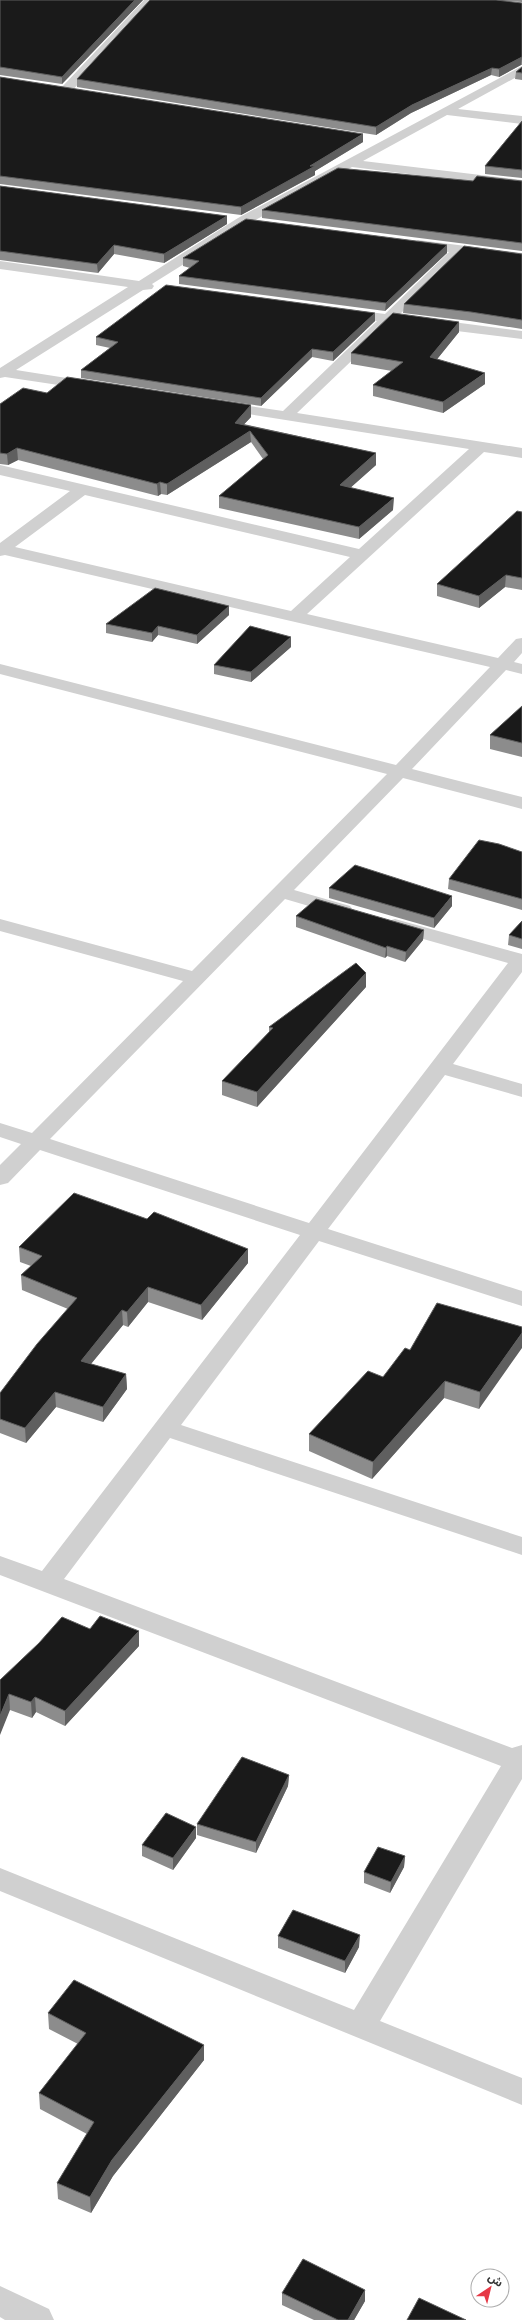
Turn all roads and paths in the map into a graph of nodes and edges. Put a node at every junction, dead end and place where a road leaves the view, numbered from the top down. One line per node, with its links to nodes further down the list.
1 (150, 0): 4 (street)
2 (522, 69): 6 (street)
3 (51, 88): 4 (street)
4 (66, 90): 5 (street)
5 (81, 93)
6 (446, 111): 7 (street); 9 (street)
7 (522, 120)
8 (368, 138): 9 (street)
9 (391, 142): 10 (street)
10 (352, 163): 11 (street); 13 (street)
11 (522, 184)
12 (220, 218): 13 (street)
13 (243, 221): 14 (street); 19 (street)
14 (266, 224)
15 (405, 242): 16 (street)
16 (460, 249): 17 (street); 22 (street)
17 (522, 257)
18 (0, 265): 19 (street)
19 (141, 285): 20 (street); 24 (street)
20 (165, 288)
21 (331, 311): 22 (street)
22 (388, 318): 23 (street); 27 (street)
23 (522, 335)
24 (1, 373): 25 (street)
25 (105, 388)
26 (207, 404): 27 (street)
27 (286, 416): 28 (street)
28 (480, 447): 29 (street); 33 (street)
29 (522, 453)
30 (0, 470): 31 (street)
31 (83, 489): 32 (street); 33 (street)
32 (1, 550): 34 (street)
33 (362, 555): 34 (street)
34 (294, 617): 36 (street)
35 (522, 643): 36 (street)
36 (502, 665): 38 (street); 39 (street)
37 (0, 669): 39 (street)
38 (522, 669)
39 (400, 772): 40 (street); 41 (street)
40 (522, 803)
41 (281, 892): 43 (street); 44 (street)
42 (0, 925): 44 (street)
43 (522, 960): 45 (street)
44 (196, 978): 48 (street)
45 (440, 1067): 46 (street); 50 (street)
46 (522, 1091)
47 (0, 1130): 48 (street)
48 (35, 1142): 49 (street); 50 (street)
49 (0, 1178)
50 (314, 1232): 51 (street); 52 (street)
51 (522, 1299)
52 (165, 1428): 53 (street); 55 (street)
53 (522, 1546)
54 (0, 1565): 55 (street)
55 (47, 1583): 56 (street)
56 (520, 1758): 58 (street)
57 (0, 1879): 58 (street)
58 (360, 2027): 59 (street)
59 (522, 2092)
60 (0, 2301): 61 (street)
61 (37, 2320)

